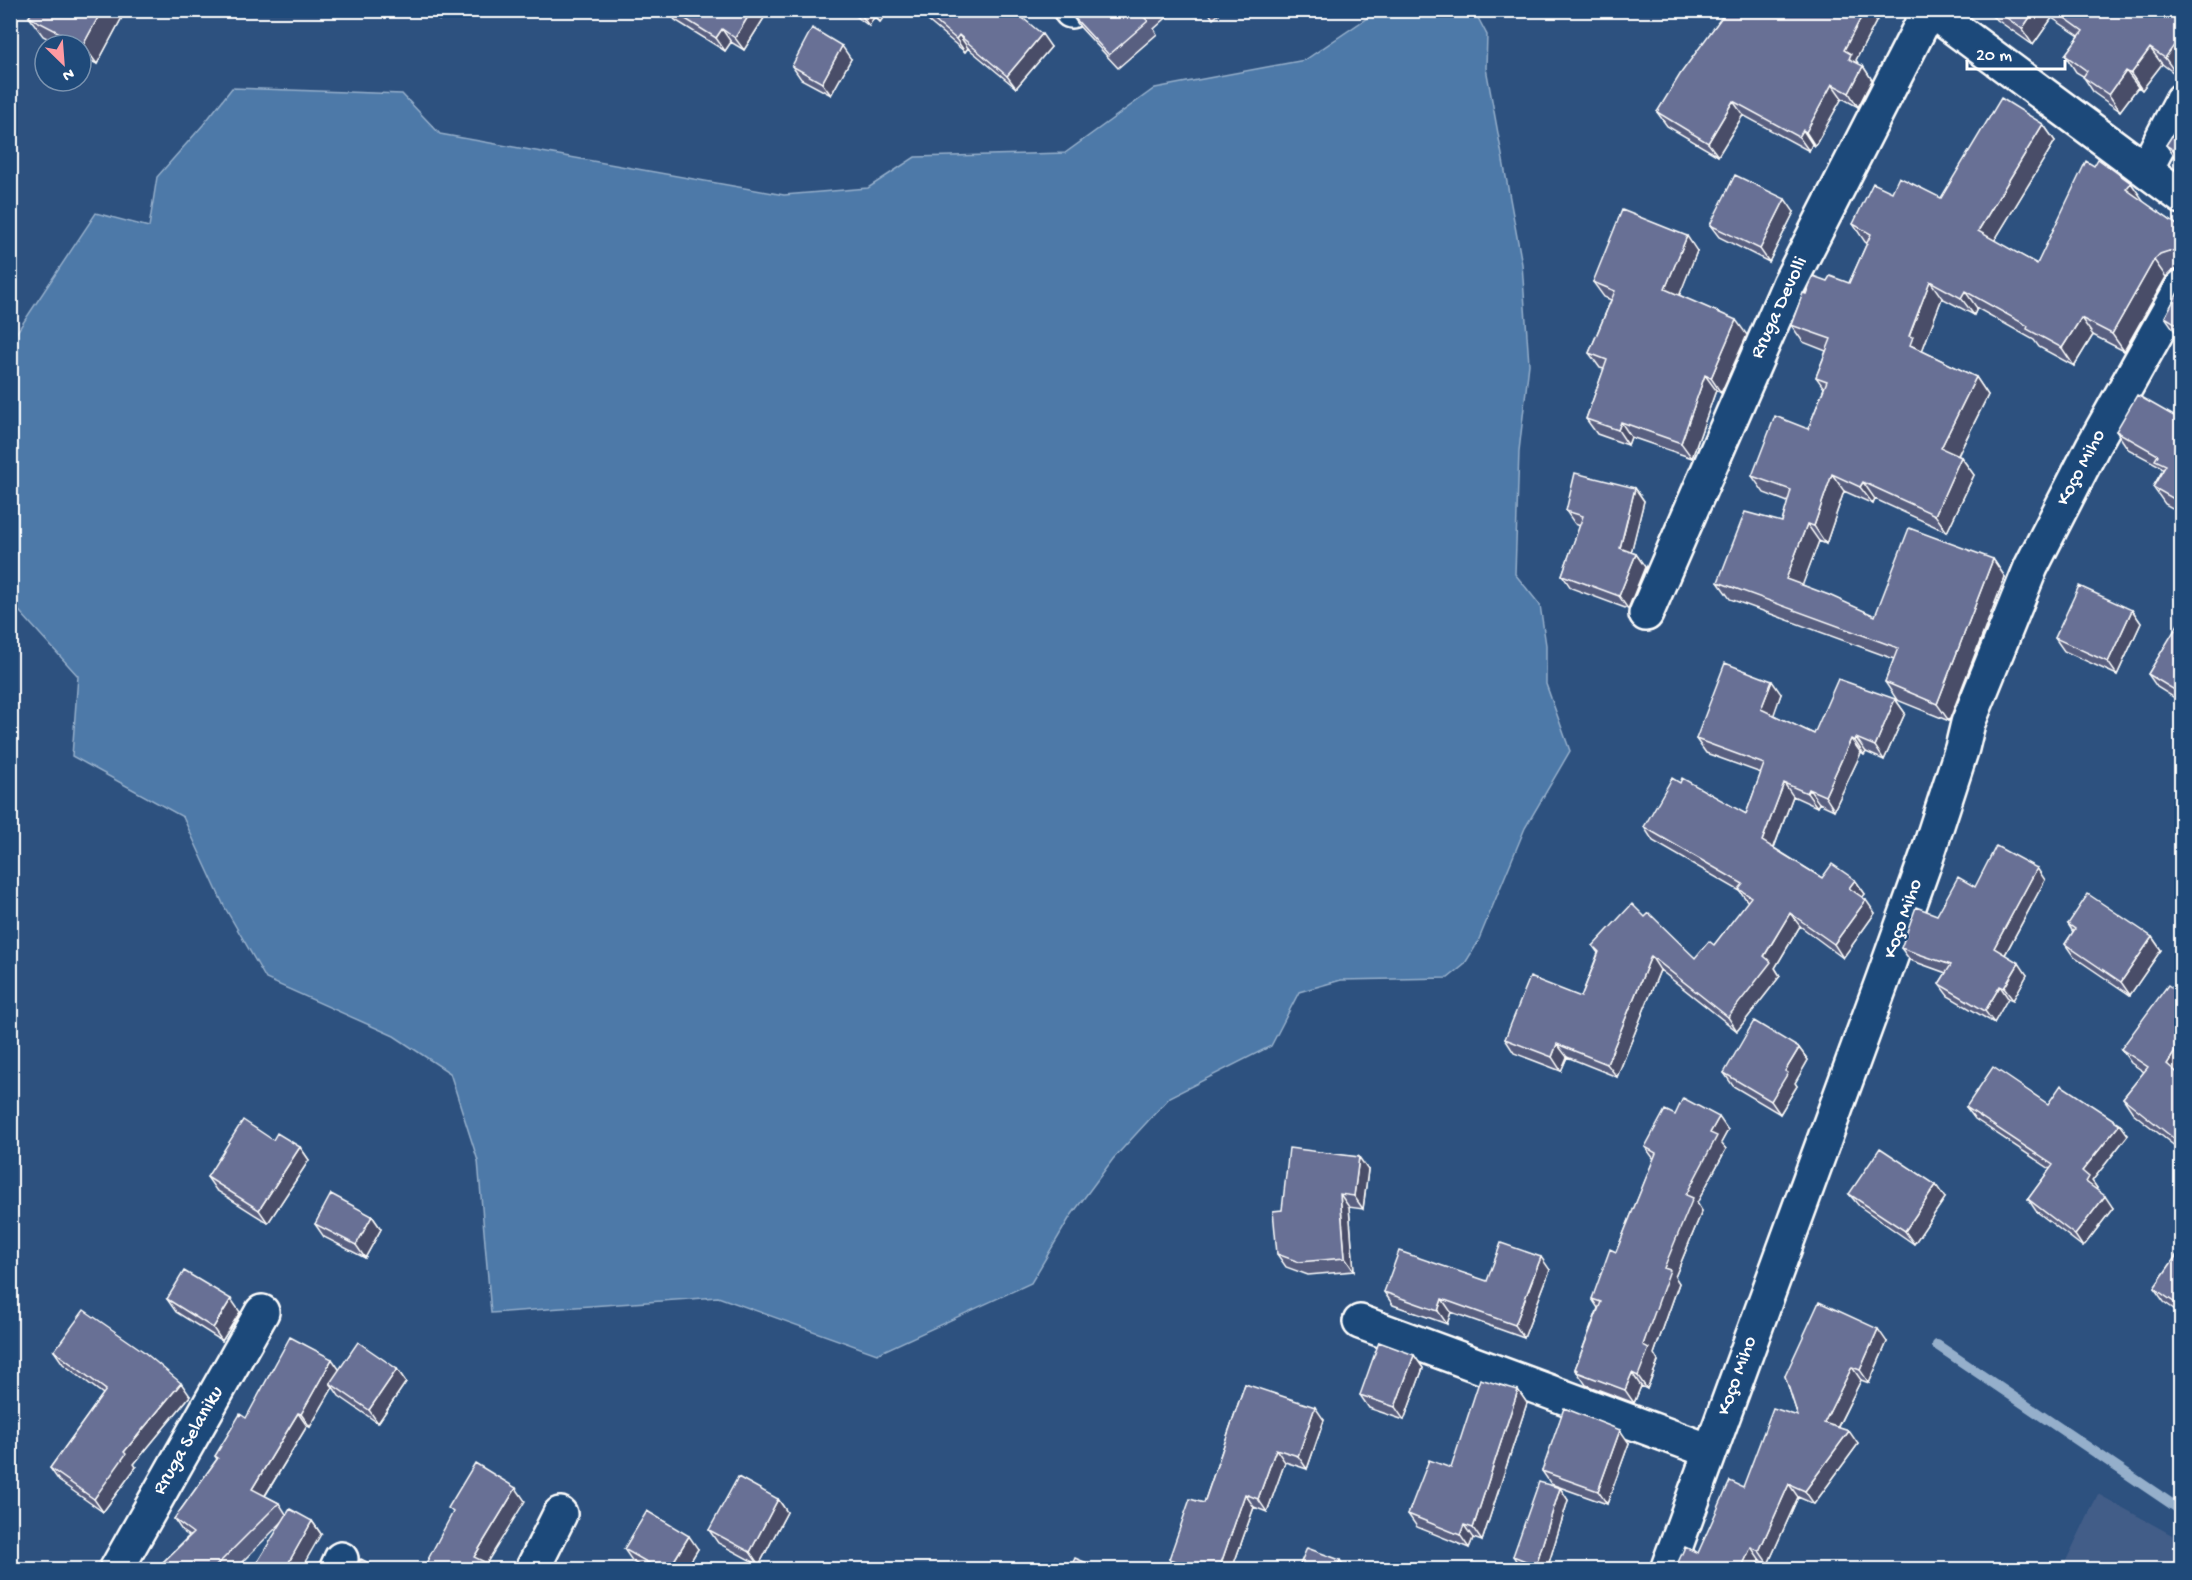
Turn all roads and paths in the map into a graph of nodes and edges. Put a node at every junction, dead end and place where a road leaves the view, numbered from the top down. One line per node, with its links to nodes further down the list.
1 (1930, 10): 3 (street); 6 (street, Rruga Devolli)
2 (2181, 100): 3 (street)
3 (2146, 169): 4 (street)
4 (2181, 196)
5 (2181, 287): 9 (street, Koço Miho)
6 (1646, 614)
7 (262, 1312): 11 (street, Rruga Selaniku)
8 (1360, 1322): 9 (street)
9 (1710, 1451): 13 (street, Koço Miho)
10 (560, 1514): 12 (street)
11 (116, 1569)
12 (532, 1569)
13 (1667, 1569)

